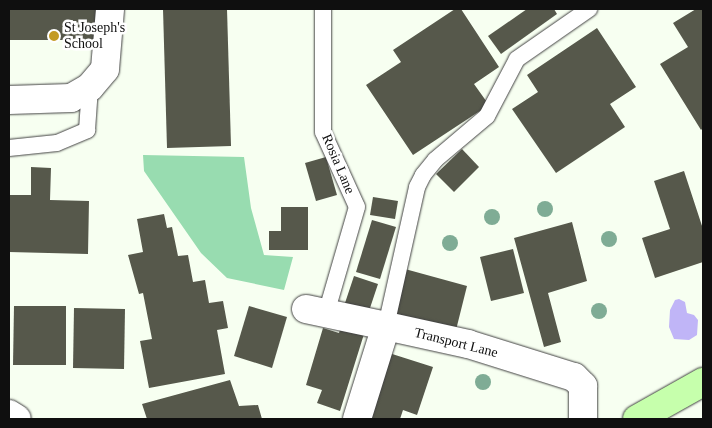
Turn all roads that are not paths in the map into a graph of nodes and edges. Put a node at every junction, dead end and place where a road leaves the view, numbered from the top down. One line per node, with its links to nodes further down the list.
1 (110, 9): 4 (street)
2 (323, 9): 7 (lane, Rosia Lane)
3 (589, 9): 8 (lane)
4 (90, 87): 5 (street); 6 (lane)
5 (9, 100)
6 (9, 148)
7 (316, 311): 8 (street, Transport Lane)
8 (386, 326): 12 (street); 13 (street, Transport Lane)
9 (701, 385): 14 (main road)
10 (9, 414): 11 (street)
11 (17, 419)
12 (357, 419)
13 (583, 419)
14 (637, 419)

